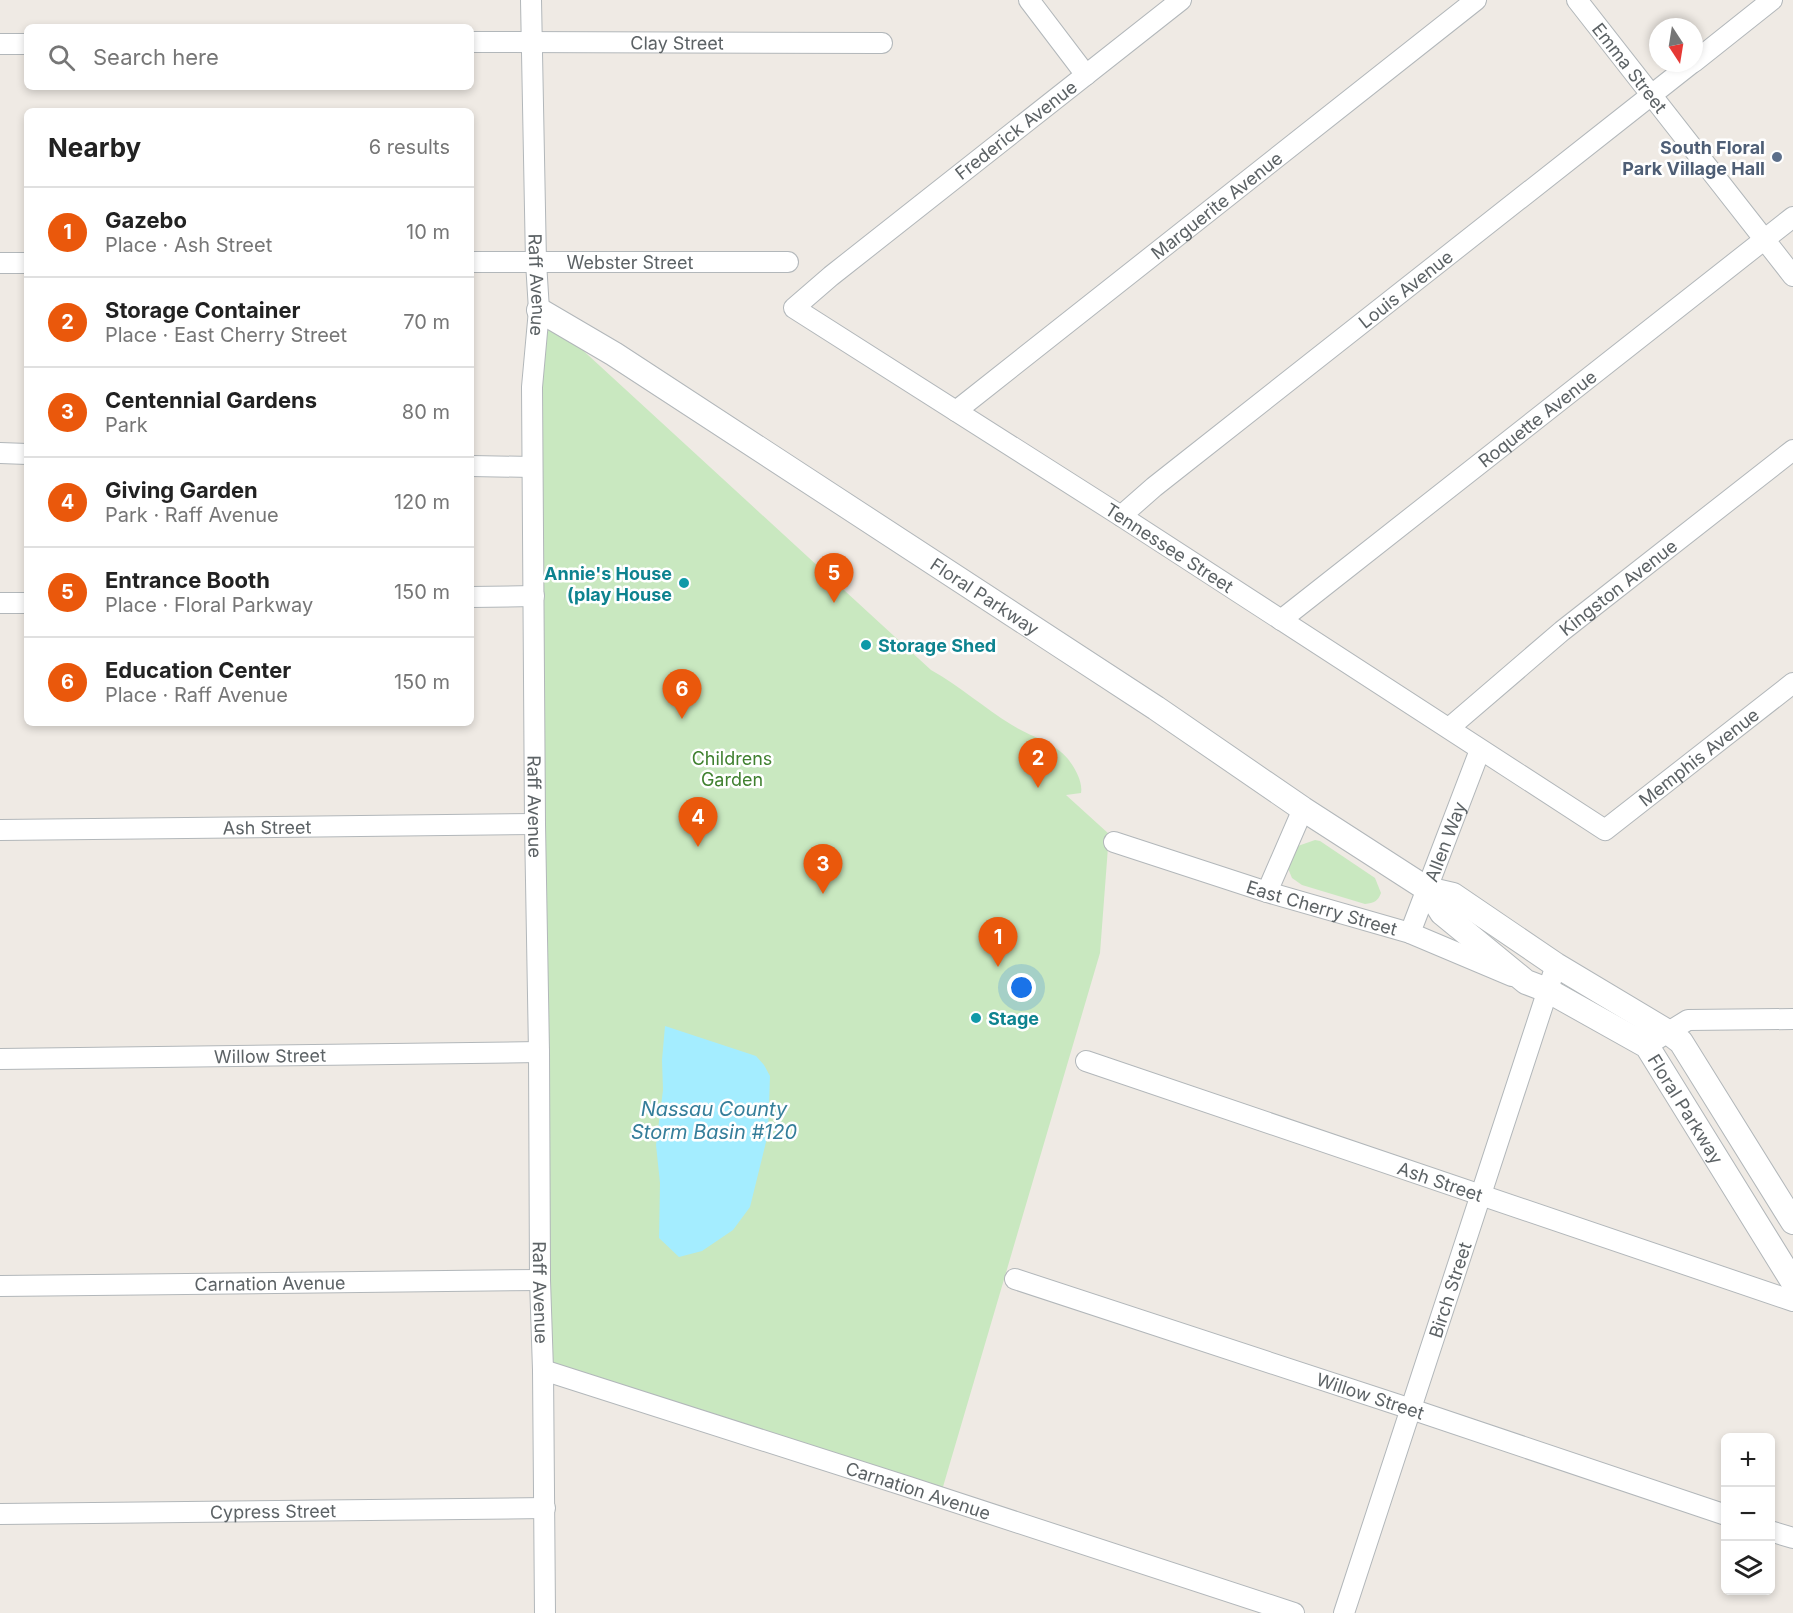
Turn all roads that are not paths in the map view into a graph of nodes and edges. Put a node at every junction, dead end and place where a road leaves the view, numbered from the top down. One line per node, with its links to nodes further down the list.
1 (531, 0): 8 (street, Raff Avenue)
2 (1029, 0): 14 (street)
3 (1180, 0): 14 (street, Frederick Avenue)
4 (1476, 0): 26 (street, Marguerite Avenue)
5 (1577, 0): 15 (street, Emma Street)
6 (1772, 0): 12 (street, Louis Avenue)
7 (474, 42): 8 (street, Clay Street)
8 (531, 42): 9 (street, Clay Street); 20 (street, Raff Avenue)
9 (882, 43)
10 (0, 44): 11 (street)
11 (24, 44)
12 (1703, 54)
13 (1681, 72): 15 (street, Louis Avenue)
14 (1086, 75): 18 (street, Frederick Avenue)
15 (1651, 96): 17 (street, Emma Street); 32 (street, Louis Avenue)
16 (1793, 217): 17 (street, Roquette Avenue)
17 (1764, 240): 24 (street, Emma Street); 37 (street, Roquette Avenue)
18 (851, 259): 26 (street, Tennessee Street)
19 (474, 262): 20 (street, Webster Street)
20 (536, 262): 21 (street, Webster Street); 25 (street, Raff Avenue)
21 (788, 262)
22 (0, 263): 23 (street)
23 (24, 263)
24 (1793, 276)
25 (539, 310): 31 (street, Raff Avenue); 41 (street, Floral Parkway)
26 (956, 411): 32 (street, Tennessee Street)
27 (1793, 450): 39 (street, Kingston Avenue)
28 (0, 453): 29 (street)
29 (24, 454)
30 (474, 466): 31 (street)
31 (532, 467): 33 (street, Raff Avenue)
32 (1121, 516): 37 (street, Tennessee Street)
33 (534, 596): 34 (street); 42 (street, Raff Avenue)
34 (474, 597)
35 (0, 603): 36 (street)
36 (24, 603)
37 (1281, 620): 39 (street, Tennessee Street)
38 (1793, 683): 44 (street, Memphis Avenue)
39 (1449, 728): 40 (street, Tennessee Street)
40 (1480, 750): 44 (street, Tennessee Street); 46 (street, Allen Way)
41 (1303, 808): 46 (street, Floral Parkway); 47 (street)
42 (535, 824): 43 (street, Ash Street); 54 (street, Raff Avenue)
43 (0, 830)
44 (1605, 830)
45 (1114, 842): 47 (street, East Cherry Street)
46 (1427, 889): 48 (street, Allen Way); 49 (street, Floral Parkway); 50 (street, Floral Parkway)
47 (1268, 891): 48 (street, East Cherry Street)
48 (1410, 933): 50 (street, East Cherry Street)
49 (1556, 965): 50 (street, Birch Street); 52 (street, Floral Parkway)
50 (1536, 986): 53 (street, Floral Parkway); 57 (street, Birch Street)
51 (1793, 1019): 52 (street)
52 (1678, 1026): 53 (street); 58 (street, Floral Parkway)
53 (1647, 1046): 61 (street, Floral Parkway)
54 (539, 1052): 55 (street, Willow Street); 60 (street, Raff Avenue)
55 (0, 1059)
56 (1086, 1061): 57 (street, Ash Street)
57 (1482, 1194): 63 (street, Ash Street); 65 (street, Birch Street)
58 (1793, 1222)
59 (1015, 1279): 65 (street, Willow Street)
60 (540, 1280): 62 (street, Carnation Avenue); 64 (street, Raff Avenue)
61 (1793, 1282)
62 (0, 1286)
63 (1793, 1300)
64 (543, 1370): 66 (street, Raff Avenue); 72 (street, Carnation Avenue)
65 (1411, 1409): 68 (street, Willow Street); 73 (street, Birch Street)
66 (545, 1508): 67 (street, Cypress Street); 71 (street, Raff Avenue)
67 (0, 1514)
68 (1721, 1514)
69 (1775, 1533): 70 (street)
70 (1793, 1538)
71 (544, 1613)
72 (1294, 1613)
73 (1344, 1613)

